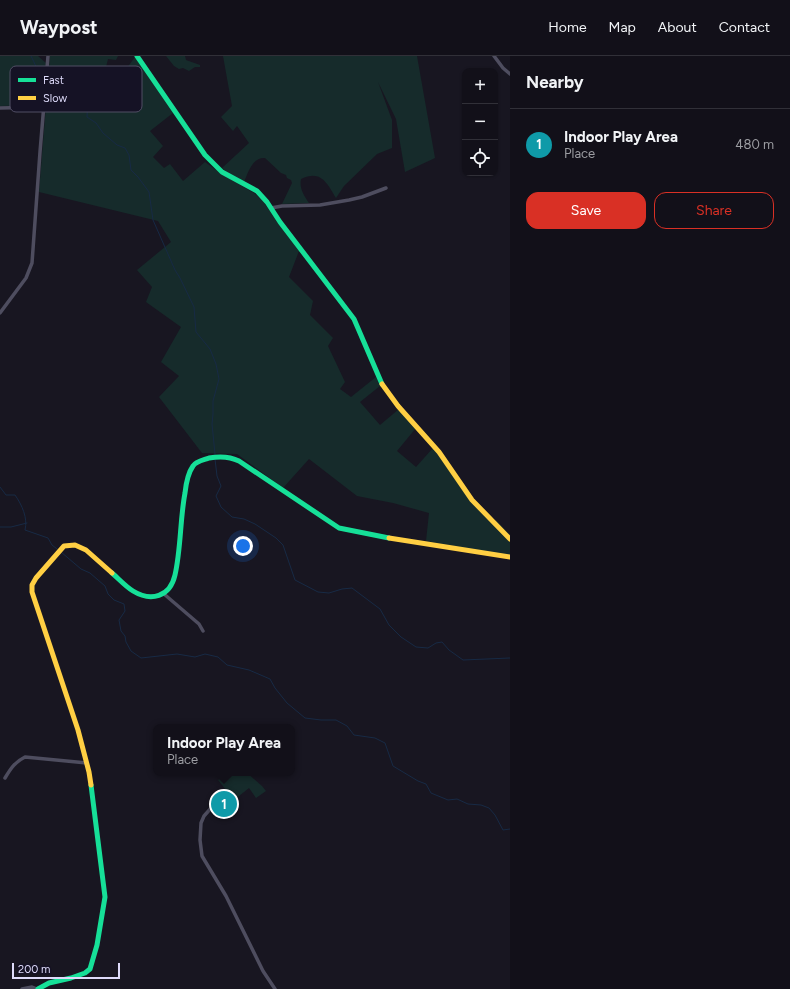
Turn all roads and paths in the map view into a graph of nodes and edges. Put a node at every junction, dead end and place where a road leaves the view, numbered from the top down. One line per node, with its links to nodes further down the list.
1 (48, 56): 4 (street)
2 (137, 56): 10 (street)
3 (494, 56): 5 (street)
4 (47, 66)
5 (510, 74)
6 (0, 108): 7 (street)
7 (10, 108)
8 (44, 112): 11 (street)
9 (386, 188): 10 (street)
10 (271, 208): 12 (street)
11 (0, 313)
12 (510, 539)
13 (510, 557): 14 (street)
14 (164, 594): 15 (street); 16 (street)
15 (203, 631)
16 (87, 763): 17 (street); 20 (street)
17 (5, 778)
18 (212, 807): 21 (street)
19 (22, 989): 20 (street)
20 (38, 989)
21 (275, 989)

